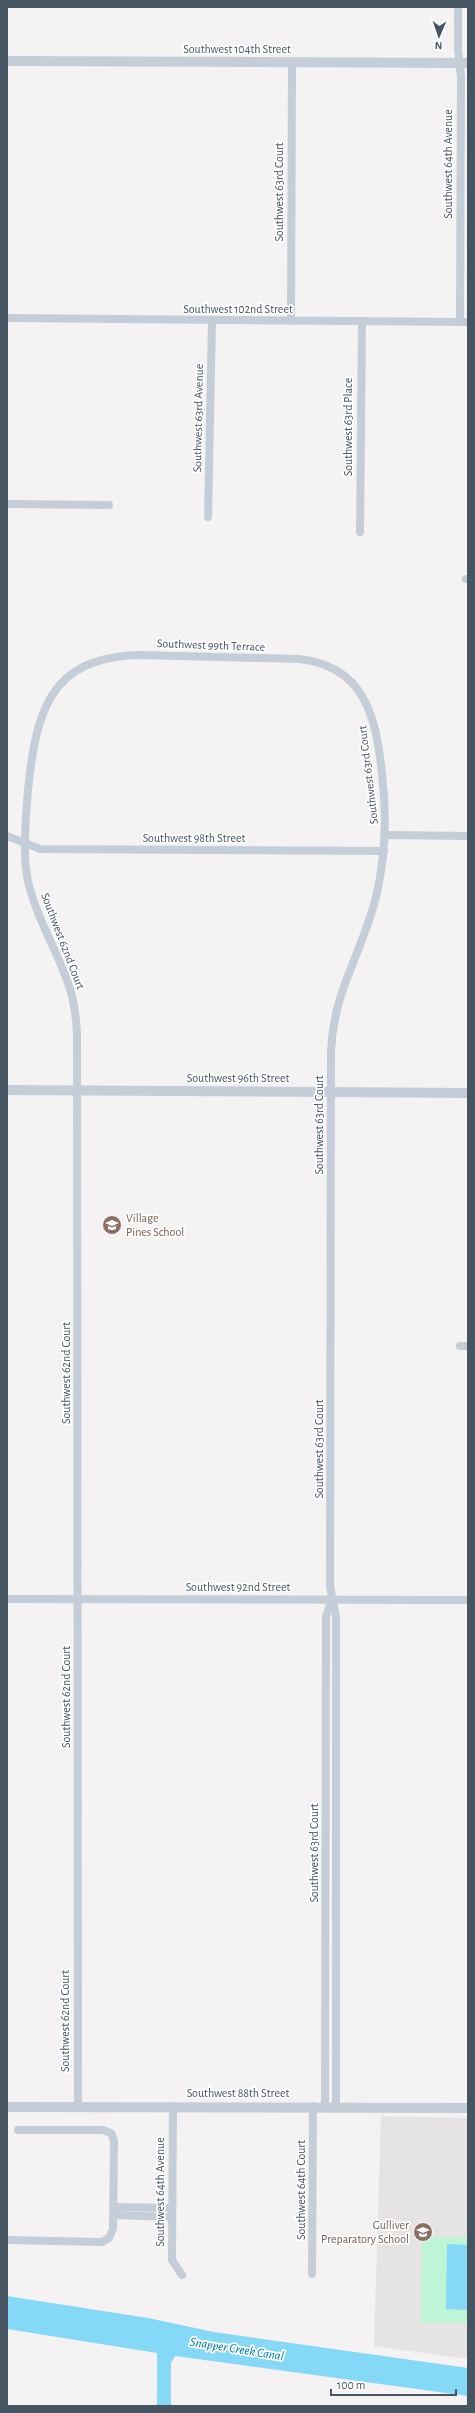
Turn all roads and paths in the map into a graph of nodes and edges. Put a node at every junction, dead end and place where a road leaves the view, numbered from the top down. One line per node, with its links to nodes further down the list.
1 (458, 7): 4 (street, Southwest 64th Avenue)
2 (7, 61): 3 (street, Southwest 104th Street)
3 (292, 62): 4 (street, Southwest 104th Street); 7 (street, Southwest 63rd Court)
4 (464, 63): 9 (street, Southwest 64th Avenue)
5 (7, 318): 6 (street, Southwest 102nd Street)
6 (212, 320): 7 (street, Southwest 102nd Street); 12 (street, Southwest 63rd Avenue)
7 (291, 321): 8 (street, Southwest 102nd Street)
8 (362, 321): 9 (street, Southwest 102nd Street); 13 (street, Southwest 63rd Place)
9 (464, 322)
10 (7, 504): 11 (street)
11 (109, 505)
12 (208, 517)
13 (360, 532)
14 (82, 667): 15 (street, Southwest 99th Terrace); 19 (street, Southwest 62nd Court)
15 (339, 672): 16 (street, Southwest 63rd Court)
16 (386, 835): 18 (street); 20 (street, Southwest 63rd Court)
17 (7, 836): 19 (street, Southwest 98th Street)
18 (468, 836)
19 (26, 845): 20 (street, Southwest 98th Street); 22 (street, Southwest 62nd Court)
20 (384, 851): 23 (street, Southwest 63rd Court)
21 (7, 1090): 22 (street, Southwest 96th Street)
22 (78, 1091): 23 (street, Southwest 96th Street); 26 (street, Southwest 62nd Court)
23 (331, 1092): 24 (street, Southwest 96th Street); 27 (street, Southwest 63rd Court)
24 (468, 1093)
25 (7, 1599): 26 (street, Southwest 92nd Street)
26 (78, 1599): 27 (street, Southwest 92nd Street); 37 (street, Southwest 62nd Court)
27 (332, 1600): 28 (street, Southwest 92nd Street); 29 (street, Southwest 63rd Court); 30 (street, Southwest 63rd Court)
28 (468, 1600)
29 (325, 1705): 30 (street); 31 (street, Southwest 63rd Court)
30 (336, 1705): 32 (street, Southwest 63rd Court)
31 (326, 1803): 32 (street); 33 (street, Southwest 63rd Court)
32 (336, 1804): 34 (street, Southwest 63rd Court)
33 (326, 1899): 34 (street); 35 (street, Southwest 63rd Court)
34 (336, 1899): 36 (street, Southwest 63rd Court)
35 (325, 1996): 36 (street); 41 (street, Southwest 63rd Court)
36 (336, 1997): 42 (street, Southwest 63rd Court)
37 (78, 2106): 38 (street, Southwest 88th Street); 40 (street, Southwest 88th Street)
38 (173, 2106): 39 (street, Southwest 88th Street); 45 (street, Southwest 64th Avenue)
39 (313, 2106): 41 (street, Southwest 88th Street); 49 (street, Southwest 64th Court)
40 (7, 2107)
41 (325, 2107): 42 (street, Southwest 88th Street)
42 (336, 2107): 43 (street, Southwest 88th Street)
43 (468, 2108)
44 (18, 2130): 46 (street)
45 (172, 2208): 46 (street); 47 (street, Southwest 64th Avenue)
46 (114, 2211): 47 (street); 48 (street)
47 (172, 2217): 50 (street, Southwest 64th Avenue)
48 (7, 2240)
49 (312, 2274)
50 (182, 2275)

